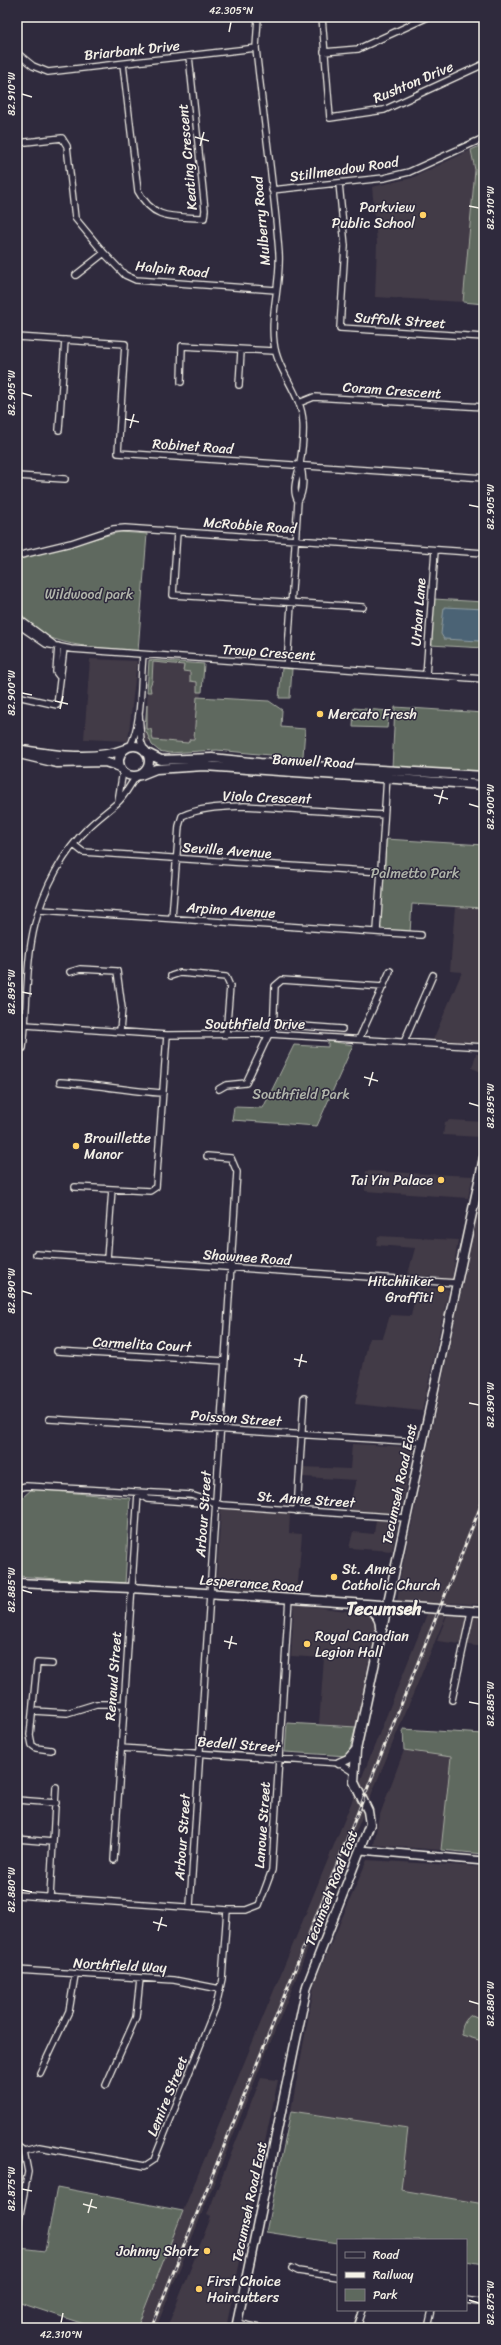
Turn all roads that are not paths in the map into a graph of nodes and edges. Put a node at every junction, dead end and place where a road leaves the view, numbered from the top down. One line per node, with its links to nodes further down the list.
1 (258, 17): 4 (street, Mulberry Road)
2 (322, 17): 5 (street, Rushton Drive)
3 (428, 17): 5 (street)
4 (256, 48): 7 (street, Briarbank Drive); 13 (street, Mulberry Road)
5 (324, 52): 9 (street, Rushton Drive)
6 (17, 53): 8 (street, Briarbank Drive)
7 (189, 56): 8 (street, Briarbank Drive); 8 (street, Keating Crescent)
8 (124, 64)
9 (484, 64)
10 (484, 138): 12 (street, Stillmeadow Road)
11 (17, 143): 14 (street, Halpin Road)
12 (339, 183): 13 (street, Stillmeadow Road); 18 (street, Suffolk Street)
13 (272, 190): 16 (street, Mulberry Road)
14 (104, 253): 15 (street); 16 (street, Halpin Road)
15 (76, 275)
16 (276, 290): 21 (street, Mulberry Road)
17 (17, 337): 19 (street, Robinet Road)
18 (484, 338)
19 (65, 340): 26 (street); 27 (street, Robinet Road)
20 (242, 351): 21 (street); 22 (street); 23 (street)
21 (274, 351): 24 (street, Mulberry Road)
22 (181, 382)
23 (239, 385)
24 (299, 403): 25 (street, Coram Crescent); 27 (street, Mulberry Road)
25 (484, 407)
26 (59, 430)
27 (300, 465): 30 (street, Robinet Road); 32 (street, Mulberry Road)
28 (17, 476): 29 (street)
29 (65, 478)
30 (484, 478)
31 (177, 532): 32 (street, McRobbie Road); 35 (street, McRobbie Road); 36 (street)
32 (295, 540): 33 (street, McRobbie Road); 36 (street, Mulberry Road)
33 (434, 550): 34 (street, McRobbie Road); 43 (street, Urban Lane)
34 (484, 553)
35 (17, 556)
36 (291, 603): 37 (street); 42 (street, Mulberry Road)
37 (363, 608)
38 (17, 614): 40 (street)
39 (17, 624): 40 (street, Troup Crescent)
40 (58, 646): 41 (street, Troup Crescent); 45 (street)
41 (143, 655): 42 (street, Troup Crescent); 46 (street)
42 (286, 665): 43 (street, Troup Crescent)
43 (426, 675): 44 (street, Troup Crescent)
44 (484, 679)
45 (17, 696)
46 (139, 712): 47 (street); 49 (street)
47 (128, 748): 48 (main road); 49 (main road); 51 (main road)
48 (17, 749)
49 (146, 751): 52 (main road); 53 (main road, Banwell Road)
50 (17, 754): 51 (main road)
51 (122, 769): 52 (main road); 56 (street)
52 (139, 775): 53 (main road, Banwell Road); 56 (street)
53 (387, 775): 54 (main road, Banwell Road); 55 (main road, Banwell Road); 57 (street)
54 (484, 776)
55 (484, 785)
56 (117, 803): 58 (street)
57 (384, 815): 59 (street, Viola Crescent); 60 (street)
58 (74, 845): 59 (street, Seville Avenue); 61 (street)
59 (176, 858): 60 (street, Seville Avenue); 62 (street, Viola Crescent)
60 (381, 872): 63 (street)
61 (40, 910): 62 (street, Arpino Avenue); 71 (street)
62 (172, 918): 63 (street, Arpino Avenue)
63 (377, 931): 64 (street, Arpino Avenue)
64 (421, 935)
65 (390, 971): 69 (street)
66 (70, 972): 73 (street)
67 (433, 975): 78 (street)
68 (171, 976): 76 (street)
69 (383, 986): 70 (street); 77 (street)
70 (274, 1024): 72 (street); 74 (street)
71 (26, 1025): 73 (street, Southfield Drive); 80 (street)
72 (342, 1029)
73 (120, 1031): 75 (street, Southfield Drive)
74 (271, 1034): 76 (street, Southfield Drive); 77 (street, Southfield Drive); 82 (street)
75 (167, 1035): 76 (street, Southfield Drive); 83 (street)
76 (226, 1035)
77 (359, 1039): 78 (street, Southfield Drive)
78 (404, 1042): 79 (street, Southfield Drive)
79 (484, 1047)
80 (23, 1048)
81 (60, 1082): 83 (street)
82 (219, 1089)
83 (163, 1093): 87 (street)
84 (207, 1156): 90 (street, Arbour Street)
85 (484, 1158): 91 (main road, Tecumseh Road East)
86 (75, 1187): 87 (street)
87 (112, 1189): 89 (street)
88 (36, 1254): 89 (street, Shawnee Road)
89 (107, 1259): 90 (street, Shawnee Road)
90 (231, 1268): 91 (street, Shawnee Road); 93 (street, Arbour Street)
91 (456, 1283): 98 (main road, Tecumseh Road East)
92 (57, 1351): 93 (street, Carmelita Court)
93 (225, 1361): 96 (street, Arbour Street)
94 (304, 1398): 97 (street)
95 (49, 1419): 96 (street, Poisson Street)
96 (220, 1429): 97 (street, Poisson Street); 101 (street, Arbour Street)
97 (302, 1434): 98 (street, Poisson Street); 102 (street)
98 (422, 1442): 103 (main road, Tecumseh Road East)
99 (18, 1488): 100 (street, St. Anne Street)
100 (138, 1493): 101 (street, St. Anne Street); 105 (street, Renaud Street)
101 (216, 1504): 102 (street, St. Anne Street); 106 (street, Arbour Street)
102 (297, 1511): 103 (street, St. Anne Street)
103 (405, 1518): 109 (main road, Tecumseh Road East)
104 (17, 1583): 105 (main road, Lesperance Road)
105 (131, 1588): 106 (main road, Lesperance Road); 115 (street, Renaud Street)
106 (210, 1593): 107 (main road, Lesperance Road); 120 (street, Arbour Street)
107 (289, 1598): 108 (main road, Lesperance Road); 121 (street, Lanoue Street)
108 (356, 1602): 109 (main road, Lesperance Road); 112 (main road)
109 (386, 1604): 110 (main road, Lesperance Road); 112 (main road, Tecumseh Road East)
110 (471, 1612): 111 (main road, Lesperance Road); 114 (street)
111 (484, 1612)
112 (380, 1634): 119 (main road, Tecumseh Road East)
113 (52, 1664): 116 (street)
114 (452, 1700)
115 (123, 1704): 116 (street); 117 (street, Renaud Street)
116 (33, 1711): 118 (street)
117 (121, 1748): 120 (street, Bedell Street); 130 (street, Renaud Street)
118 (51, 1750)
119 (356, 1750): 122 (main road); 123 (main road, Tecumseh Road East)
120 (200, 1754): 121 (street, Bedell Street); 134 (street, Arbour Street)
121 (278, 1759): 122 (street, Bedell Street); 135 (street, Lanoue Street)
122 (339, 1763): 123 (street, Bedell Street)
123 (353, 1772): 129 (main road, Tecumseh Road East)
124 (56, 1787): 126 (street)
125 (17, 1800): 126 (street)
126 (56, 1803): 128 (street)
127 (17, 1839): 128 (street)
128 (53, 1842): 133 (street)
129 (361, 1850): 131 (street); 152 (main road, Tecumseh Road East)
130 (114, 1860)
131 (484, 1861)
132 (17, 1895): 133 (street, Lanoue Street)
133 (50, 1897): 134 (street, Lanoue Street)
134 (190, 1906): 135 (street, Lanoue Street)
135 (227, 1910): 139 (street, Lemire Street)
136 (17, 1970): 137 (street, Northfield Way)
137 (74, 1975): 138 (street, Northfield Way); 140 (street)
138 (140, 1979): 139 (street, Northfield Way); 141 (street)
139 (220, 1989): 143 (street, Lemire Street)
140 (40, 2073)
141 (106, 2085)
142 (17, 2146): 143 (street)
143 (24, 2151): 144 (street)
144 (18, 2213): 145 (street)
145 (17, 2230)
146 (292, 2268): 147 (street)
147 (337, 2277)
148 (467, 2300): 149 (street)
149 (484, 2303)
150 (363, 2311): 154 (street)
151 (432, 2311): 155 (street)
152 (237, 2326): 153 (street)
153 (260, 2328)
154 (358, 2328)
155 (428, 2328)

